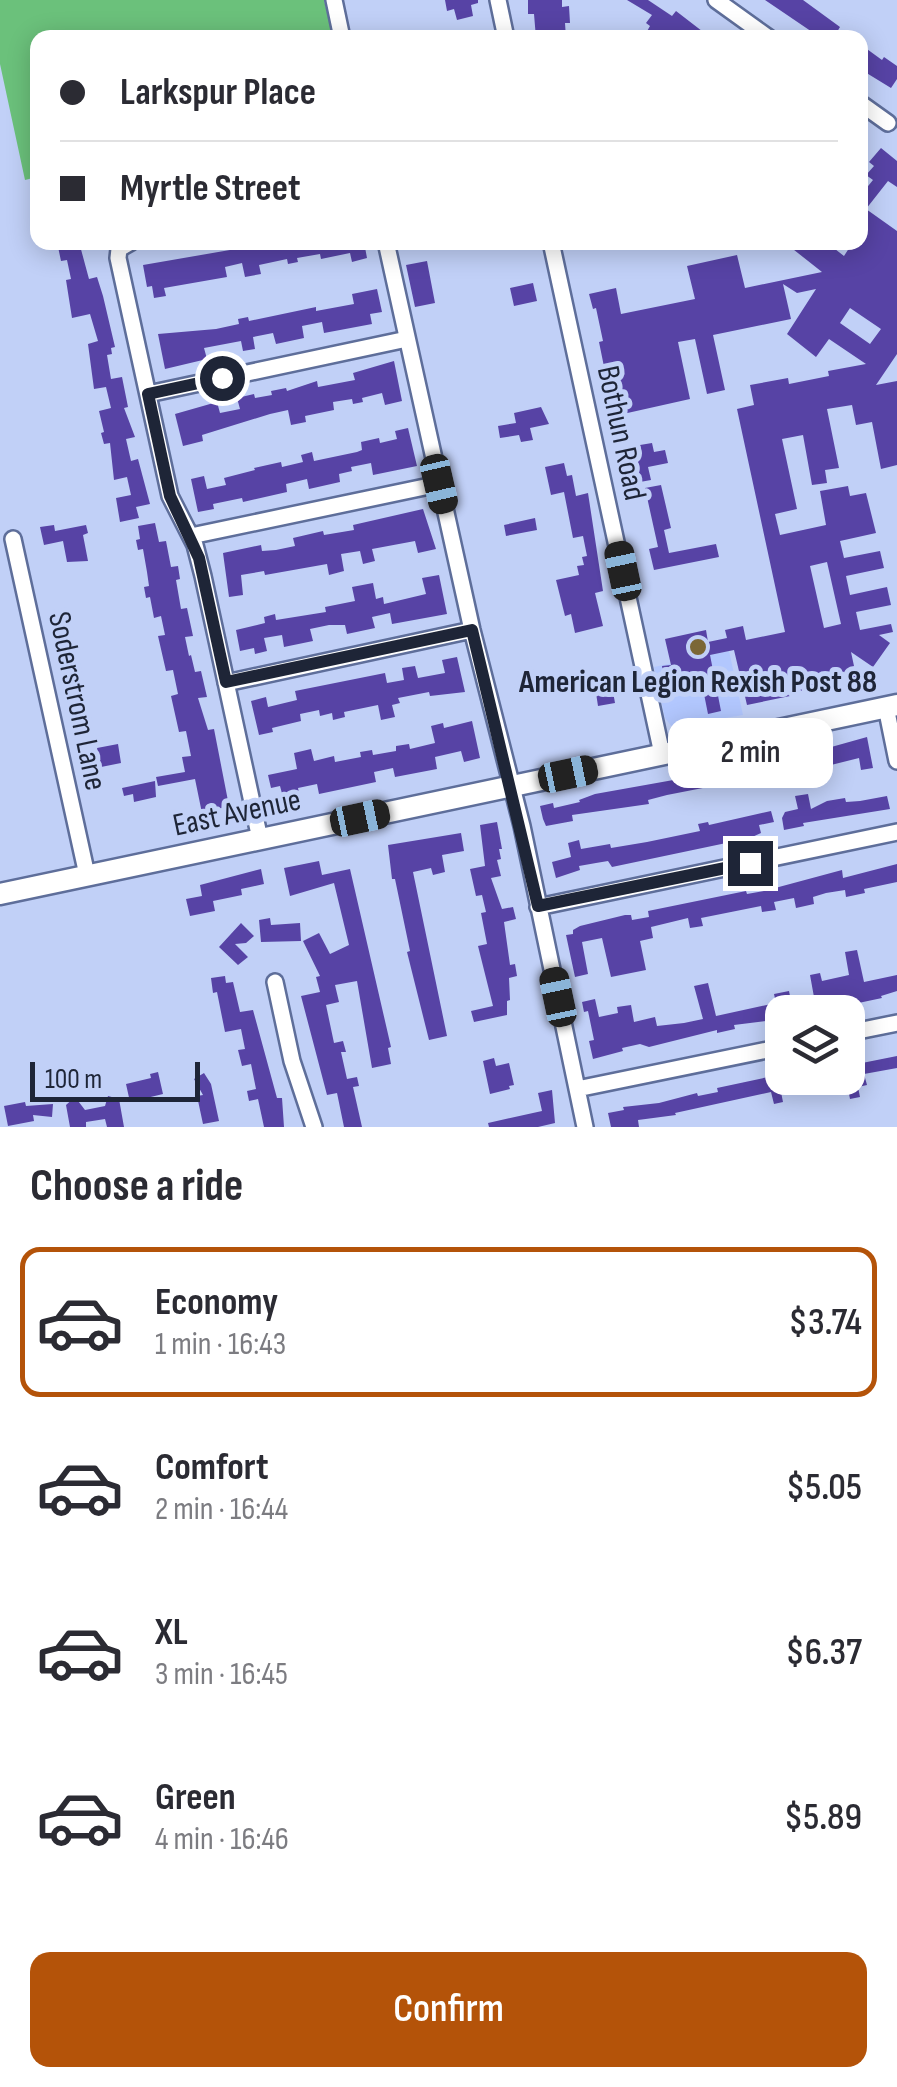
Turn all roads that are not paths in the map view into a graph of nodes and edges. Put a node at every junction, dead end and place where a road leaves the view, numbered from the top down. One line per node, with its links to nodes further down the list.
1 (334, 0): 4 (street)
2 (498, 0): 5 (street)
3 (716, 0): 6 (street)
4 (340, 30)
5 (504, 30)
6 (757, 30)
7 (868, 108): 8 (street)
8 (894, 126)
9 (123, 250): 13 (street)
10 (388, 250): 12 (street)
11 (553, 250): 20 (street, Bothun Road)
12 (407, 339): 13 (street); 14 (street)
13 (148, 394): 15 (street)
14 (439, 484): 15 (street); 17 (street)
15 (190, 536): 18 (street)
16 (13, 539): 25 (street, Soderstrom Lane)
17 (472, 630): 18 (street); 22 (street)
18 (226, 682): 24 (street)
19 (891, 706): 20 (main road, East Avenue); 21 (street)
20 (662, 754): 22 (main road, East Avenue)
21 (897, 761)
22 (511, 787): 24 (main road, East Avenue); 27 (street)
23 (897, 832): 27 (street)
24 (260, 839): 25 (main road, East Avenue)
25 (87, 876): 26 (main road, East Avenue)
26 (0, 894)
27 (538, 906): 32 (street)
28 (275, 982): 33 (street)
29 (897, 1023): 30 (street)
30 (865, 1030)
31 (765, 1050): 32 (street)
32 (577, 1089): 34 (street)
33 (314, 1127)
34 (585, 1127)

